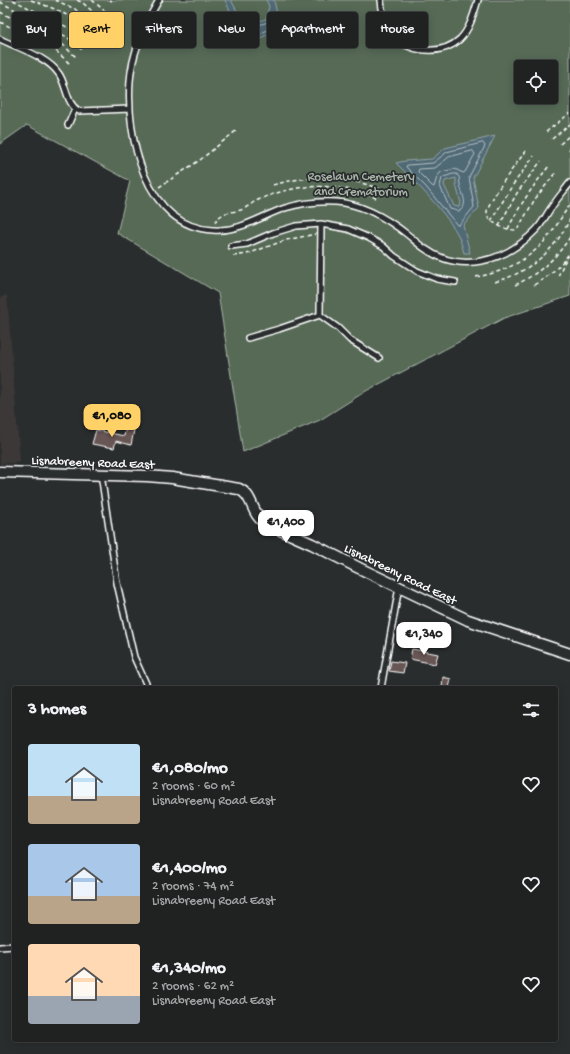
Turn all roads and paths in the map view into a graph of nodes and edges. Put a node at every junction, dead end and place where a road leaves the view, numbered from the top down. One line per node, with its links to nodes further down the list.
1 (13, 0): 16 (path)
2 (31, 0): 14 (path)
3 (55, 0): 11 (path)
4 (77, 0): 12 (path)
5 (92, 0): 13 (path)
6 (159, 0): 22 (lane)
7 (381, 0): 8 (lane)
8 (478, 0)
9 (0, 2): 18 (path)
10 (0, 12): 19 (path)
11 (78, 12)
12 (93, 12)
13 (106, 12)
14 (69, 17)
15 (0, 22): 20 (path)
16 (69, 28)
17 (0, 40): 21 (lane)
18 (83, 51)
19 (77, 58)
20 (70, 64)
21 (75, 109): 22 (lane); 25 (lane)
22 (130, 109): 39 (lane)
23 (570, 113): 27 (path)
24 (570, 124): 29 (path)
25 (68, 125)
26 (237, 130): 39 (path)
27 (546, 132)
28 (570, 135): 30 (path)
29 (552, 139)
30 (560, 144)
31 (526, 151): 43 (path)
32 (534, 156): 43 (path)
33 (541, 161): 45 (path)
34 (549, 166): 46 (path)
35 (557, 171): 46 (path)
36 (570, 183): 47 (lane)
37 (273, 185): 38 (path)
38 (380, 189)
39 (153, 192): 47 (lane)
40 (376, 198): 47 (path)
41 (570, 205): 55 (path)
42 (570, 220): 57 (path)
43 (491, 221): 45 (path)
44 (321, 224): 48 (lane); 50 (lane); 56 (lane)
45 (499, 226): 46 (path)
46 (508, 229)
47 (211, 230)
48 (321, 233): 52 (path); 60 (lane)
49 (570, 237): 58 (path)
50 (231, 246)
51 (570, 252): 53 (path)
52 (233, 256)
53 (567, 257): 54 (path); 59 (path)
54 (558, 276)
55 (476, 277)
56 (455, 282)
57 (495, 282)
58 (515, 285)
59 (534, 285)
60 (320, 315): 61 (lane); 62 (lane)
61 (248, 338)
62 (379, 358)
63 (0, 472): 64 (street, Lisnabreeny Road East)
64 (101, 474): 65 (street, Lisnabreeny Road East); 67 (lane)
65 (399, 587): 66 (street, Lisnabreeny Road East); 68 (lane)
66 (570, 654)
67 (147, 686)
68 (381, 686)
69 (12, 946): 70 (lane)
70 (0, 947)

